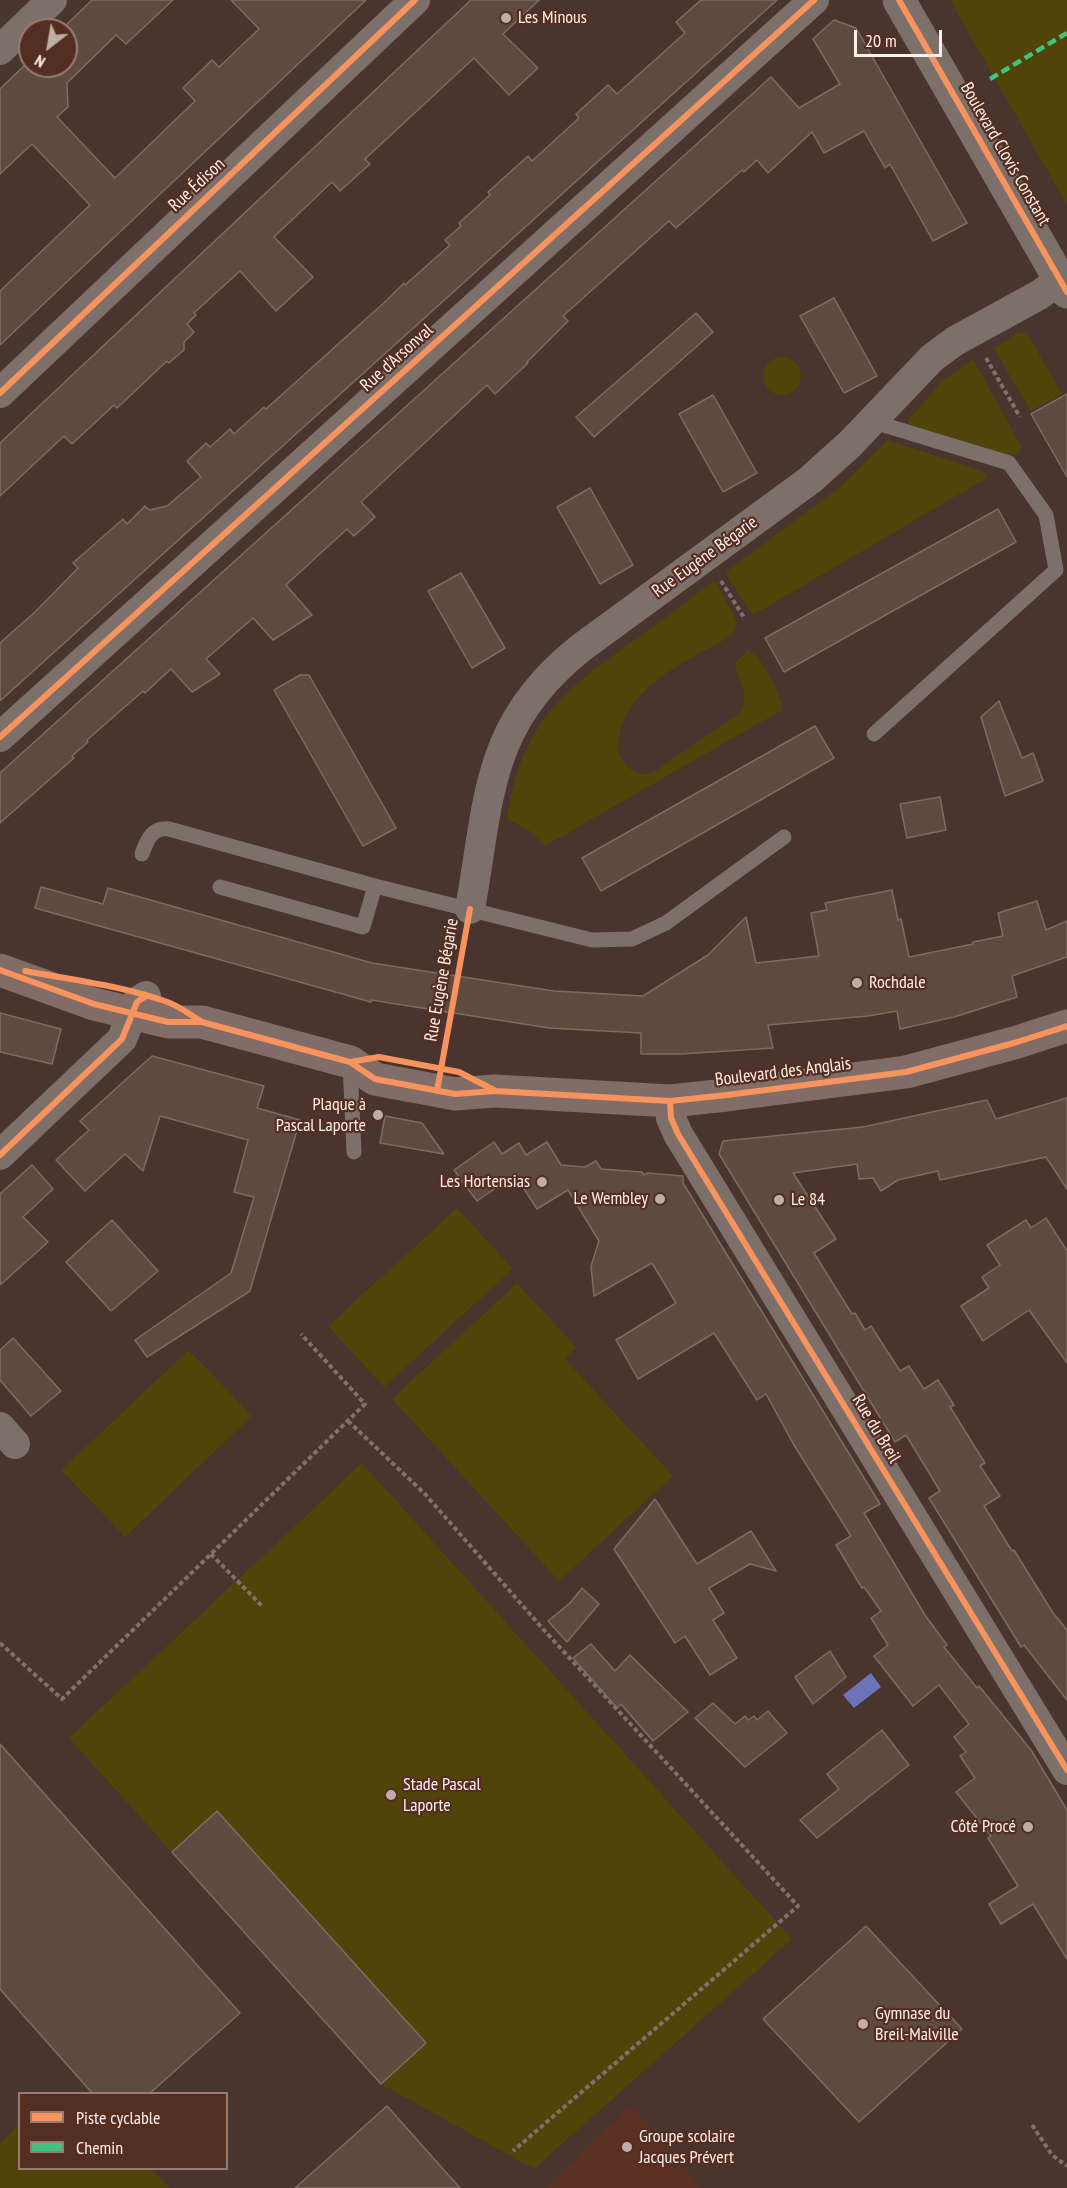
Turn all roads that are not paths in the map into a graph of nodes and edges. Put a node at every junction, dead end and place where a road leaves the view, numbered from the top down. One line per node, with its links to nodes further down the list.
1 (52, 0): 5 (street)
2 (415, 0): 7 (street, Rue Édison)
3 (814, 0): 10 (street, Rue d'Arsonval)
4 (899, 0): 6 (street, Boulevard Clovis Constant)
5 (0, 50)
6 (1064, 286): 8 (street, Rue Eugène Bégarie)
7 (0, 393)
8 (871, 422): 9 (lane); 15 (street, Rue Eugène Bégarie)
9 (874, 734)
10 (0, 737)
11 (784, 837): 15 (lane)
12 (142, 854): 13 (lane)
13 (375, 886): 14 (lane); 15 (lane)
14 (220, 887)
15 (470, 909)
16 (0, 968): 17 (main road, Boulevard des Anglais)
17 (138, 1005): 19 (main road, Boulevard des Anglais); 22 (street)
18 (1067, 1026): 20 (main road, Boulevard des Anglais)
19 (351, 1062): 20 (main road, Boulevard des Anglais); 21 (lane)
20 (670, 1101): 23 (street, Rue du Breil)
21 (354, 1152)
22 (0, 1155)
23 (1067, 1770)

